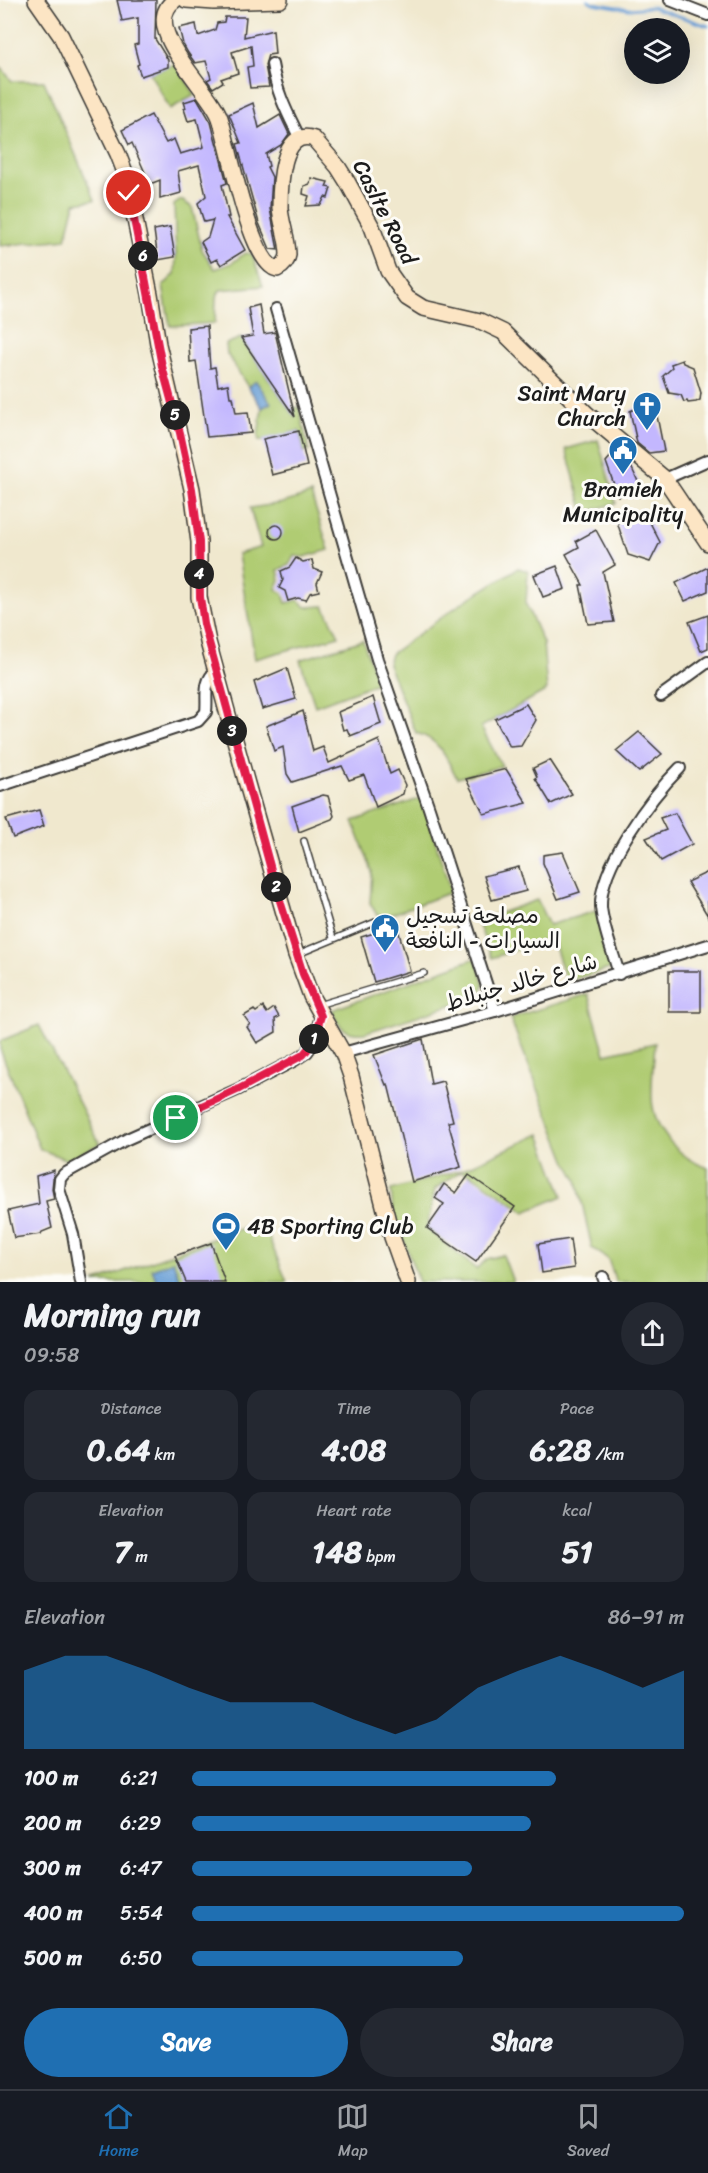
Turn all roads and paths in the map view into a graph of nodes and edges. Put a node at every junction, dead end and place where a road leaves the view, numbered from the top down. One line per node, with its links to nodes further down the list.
1 (36, 0): 14 (main road)
2 (175, 0): 8 (main road)
3 (186, 0): 4 (main road)
4 (279, 0)
5 (670, 0): 6 (street)
6 (708, 15)
7 (272, 64): 8 (street)
8 (300, 139): 11 (main road, Caslte Road)
9 (276, 309): 26 (street)
10 (708, 460): 11 (street)
11 (665, 478): 12 (main road, Caslte Road)
12 (708, 543)
13 (708, 662): 15 (street)
14 (216, 671): 17 (street); 22 (main road)
15 (661, 696)
16 (680, 768): 24 (street)
17 (0, 786)
18 (304, 841): 20 (lane)
19 (378, 921): 20 (lane)
20 (333, 938): 22 (lane)
21 (708, 945): 24 (street, شارع خالد جنبلاط)
22 (296, 955): 25 (main road)
23 (424, 974): 25 (lane)
24 (619, 974): 26 (street, شارع خالد جنبلاط)
25 (319, 1011): 27 (main road); 28 (street)
26 (495, 1011): 27 (street, شارع خالد جنبلاط)
27 (343, 1053): 29 (main road)
28 (81, 1282)
29 (408, 1282)

